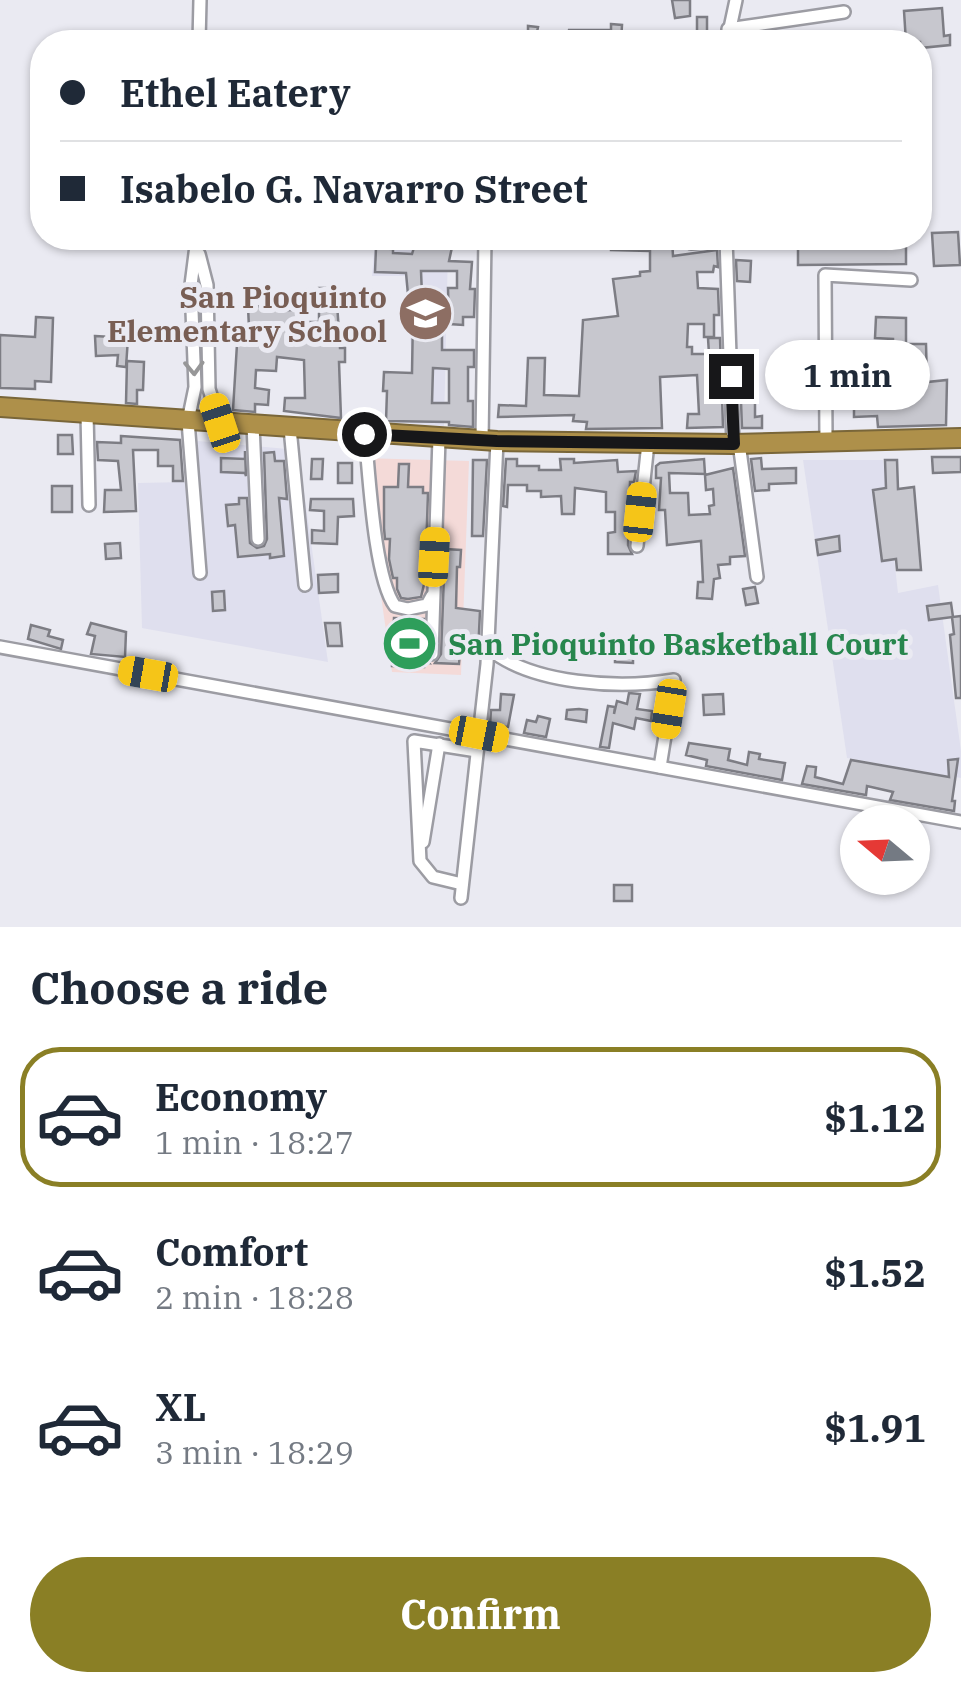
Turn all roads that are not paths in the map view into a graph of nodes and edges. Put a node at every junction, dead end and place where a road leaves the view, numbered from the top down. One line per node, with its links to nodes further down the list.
1 (200, 0): 4 (street)
2 (736, 0): 5 (street)
3 (844, 12): 6 (street)
4 (200, 30)
5 (729, 30)
6 (757, 30)
7 (196, 250): 12 (street)
8 (199, 250): 13 (street)
9 (485, 250): 23 (street)
10 (727, 250): 26 (street)
11 (911, 280): 24 (street)
12 (191, 285): 13 (street); 16 (street, one-way to 16)
13 (207, 285): 17 (street)
14 (0, 407): 15 (highway)
15 (87, 413): 16 (highway); 27 (street)
16 (188, 420): 17 (highway); 30 (street)
17 (220, 423): 18 (highway)
18 (253, 425): 19 (highway); 28 (street)
19 (290, 428): 20 (highway); 32 (street)
20 (364, 434): 21 (highway); 33 (street)
21 (439, 438): 23 (highway); 33 (street)
22 (961, 438): 24 (highway)
23 (489, 440): 25 (highway); 35 (street)
24 (826, 440): 26 (highway)
25 (648, 443): 26 (highway); 29 (street)
26 (736, 444): 31 (street)
27 (89, 505)
28 (258, 539)
29 (637, 546)
30 (200, 573)
31 (756, 577)
32 (305, 585)
33 (432, 596): 36 (street)
34 (0, 648): 37 (street)
35 (488, 648): 37 (street); 40 (street)
36 (432, 654)
37 (479, 734): 39 (street); 40 (street)
38 (439, 744): 39 (street); 42 (street); 42 (street)
39 (477, 752): 42 (street)
40 (660, 767): 41 (street)
41 (961, 822)
42 (420, 860)

